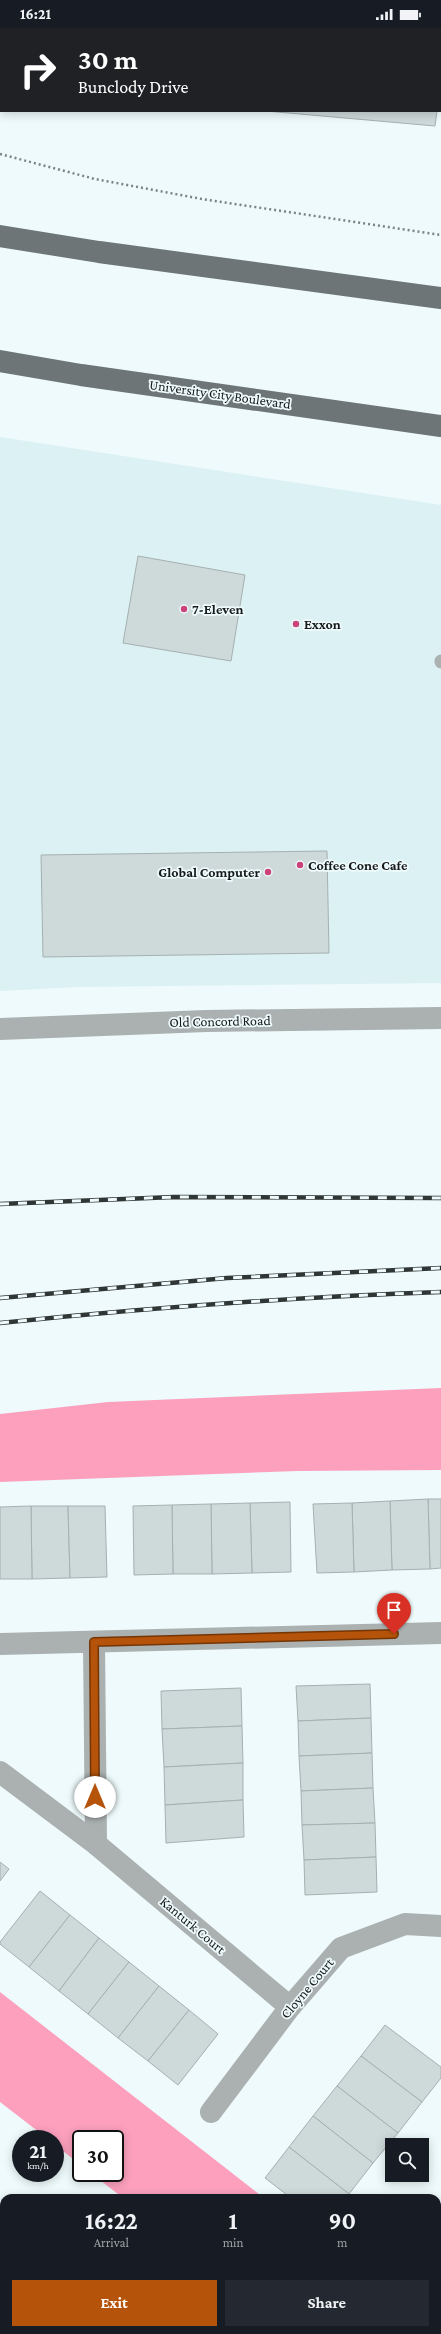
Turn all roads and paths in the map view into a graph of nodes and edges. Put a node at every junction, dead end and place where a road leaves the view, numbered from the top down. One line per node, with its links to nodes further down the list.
1 (0, 154): 2 (path)
2 (441, 235)
3 (0, 236): 4 (main road)
4 (441, 298)
5 (0, 361): 6 (main road, University City Boulevard)
6 (441, 426)
7 (441, 1018): 8 (street, Old Concord Road)
8 (0, 1029)
9 (441, 1633): 10 (street)
10 (94, 1642): 11 (street); 13 (street)
11 (0, 1644)
12 (0, 1772): 13 (street, Kanturk Court)
13 (96, 1844): 15 (street, Kanturk Court)
14 (441, 1926): 15 (street, Cloyne Court)
15 (290, 2007): 16 (street, Cloyne Court)
16 (211, 2112)

